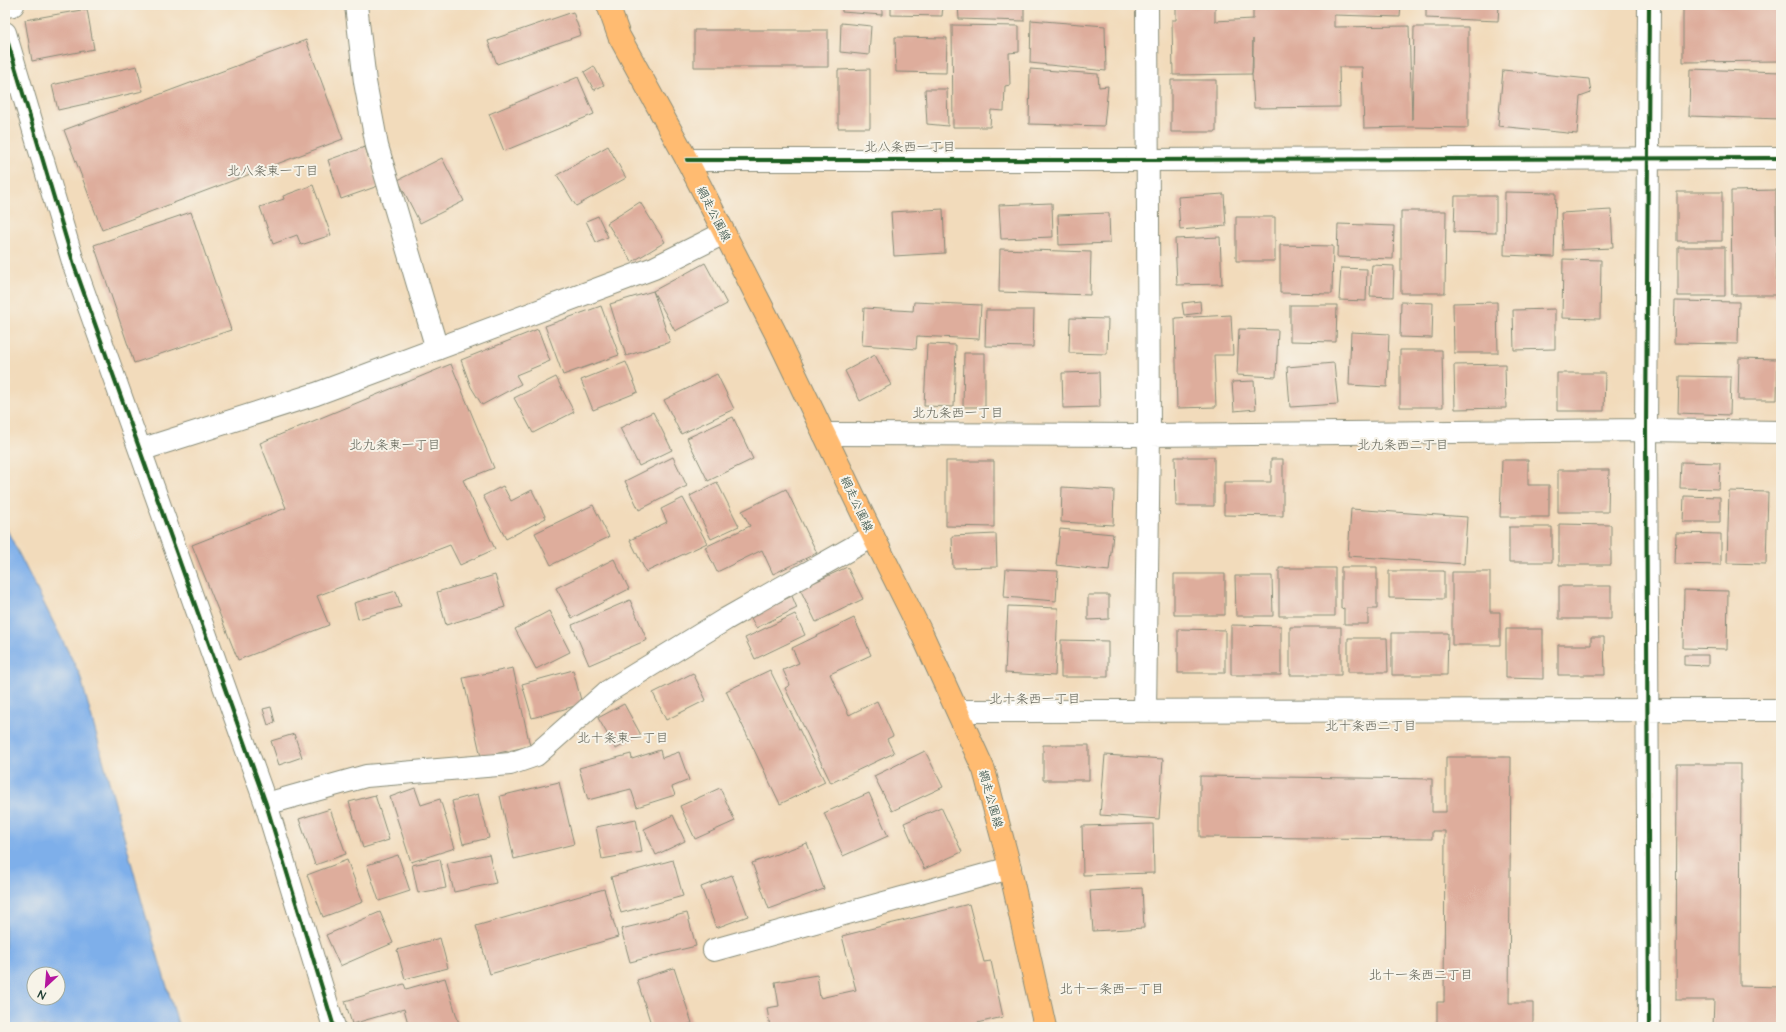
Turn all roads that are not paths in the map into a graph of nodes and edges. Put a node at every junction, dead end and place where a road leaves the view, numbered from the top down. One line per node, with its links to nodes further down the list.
1 (13, 5): 6 (street)
2 (356, 5): 13 (street)
3 (608, 5): 10 (main road, 網走公園線)
4 (1147, 5): 11 (street)
5 (1649, 5): 8 (street)
6 (5, 6)
7 (5, 33): 18 (street)
8 (1648, 158): 9 (street); 11 (street); 14 (street)
9 (1781, 158)
10 (687, 160): 11 (street); 12 (main road, 網走公園線)
11 (1147, 160): 17 (street)
12 (724, 233): 13 (street); 16 (main road, 網走公園線)
13 (436, 349): 18 (street)
14 (1646, 430): 15 (street); 17 (street); 20 (street)
15 (1781, 432)
16 (824, 434): 17 (street); 19 (main road, 網走公園線)
17 (1149, 435): 21 (street)
18 (140, 450): 24 (street)
19 (873, 536): 23 (main road, 網走公園線); 24 (street)
20 (1647, 709): 21 (street); 22 (street); 29 (street)
21 (1145, 710): 23 (street)
22 (1781, 710)
23 (958, 711): 25 (main road, 網走公園線)
24 (266, 804): 27 (street)
25 (1010, 868): 26 (street); 28 (main road, 網走公園線)
26 (714, 950)
27 (334, 1027)
28 (1045, 1027)
29 (1648, 1027)

